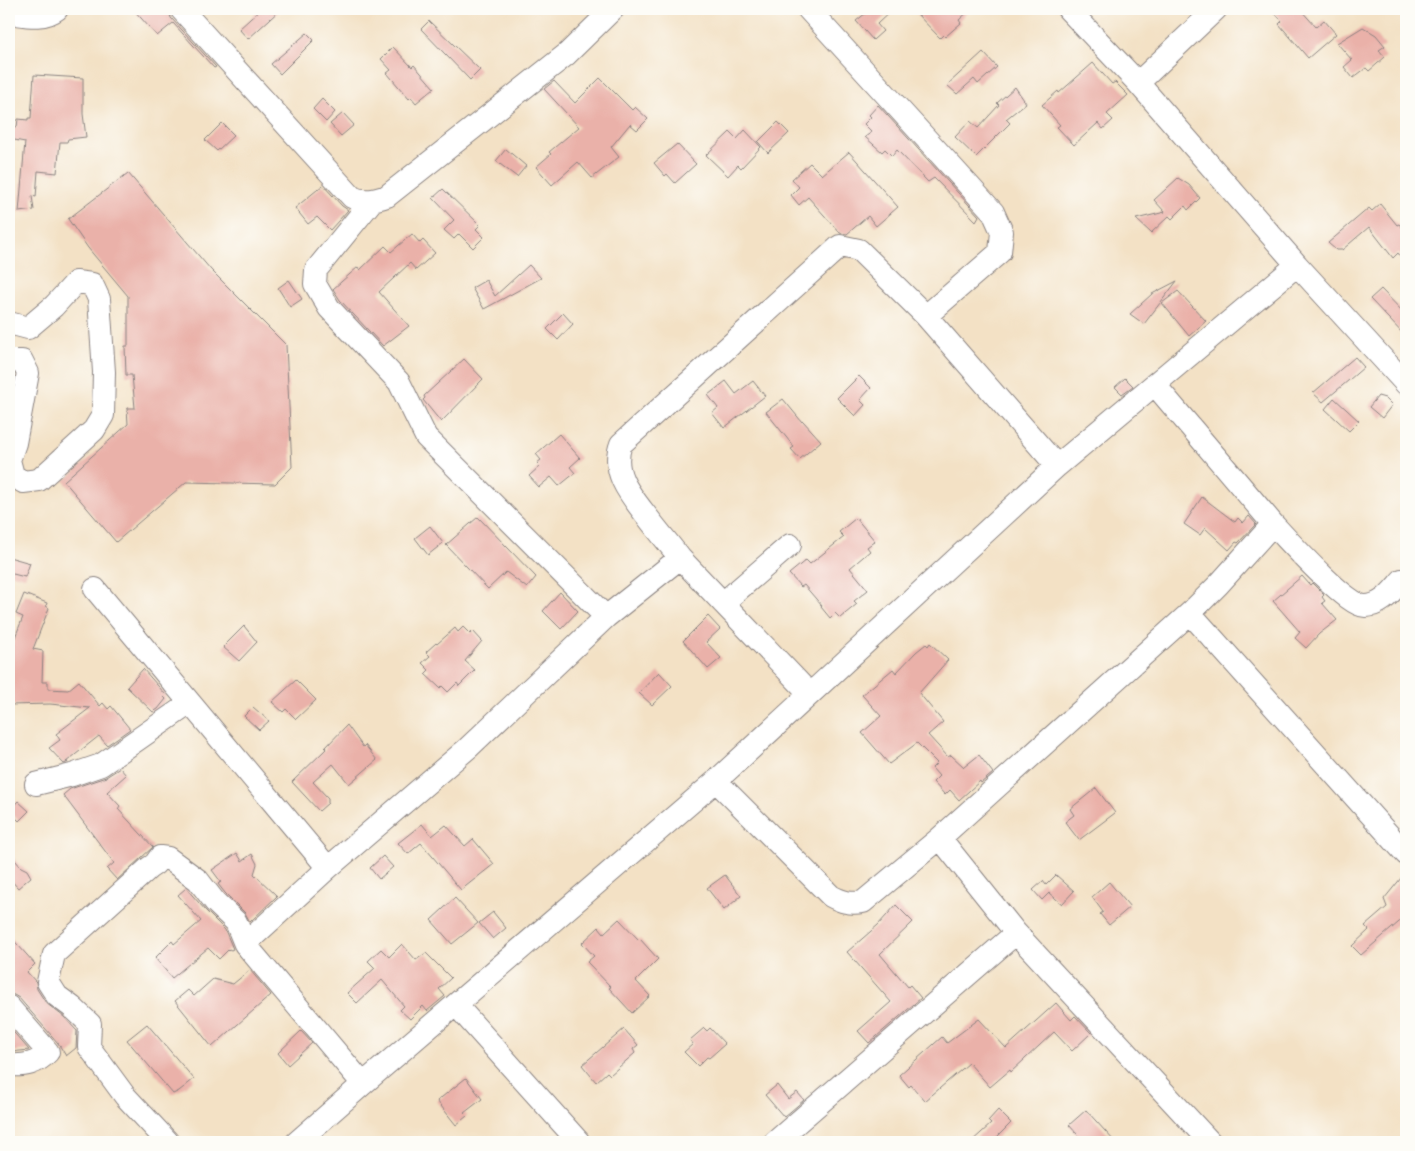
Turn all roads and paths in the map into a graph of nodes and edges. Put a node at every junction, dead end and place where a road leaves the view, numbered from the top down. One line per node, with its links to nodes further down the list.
1 (57, 9): 7 (street)
2 (181, 9): 9 (street)
3 (613, 9): 9 (street)
4 (808, 9): 11 (street)
5 (1068, 9): 8 (street)
6 (1216, 9): 8 (street)
7 (9, 13)
8 (1138, 83): 10 (street)
9 (372, 201): 24 (street)
10 (1297, 265): 14 (street); 15 (street)
11 (926, 316): 16 (street); 19 (street)
12 (9, 323): 13 (street)
13 (9, 361)
14 (1406, 384)
15 (1155, 385): 16 (street); 17 (street)
16 (1057, 466): 25 (street)
17 (1273, 524): 20 (street); 23 (street)
18 (790, 545): 22 (street)
19 (680, 558): 22 (street); 24 (street)
20 (1402, 580)
21 (95, 589): 26 (street)
22 (723, 603): 25 (street)
23 (1190, 613): 29 (street); 30 (street)
24 (606, 617): 31 (street)
25 (810, 694): 27 (street)
26 (190, 703): 28 (street); 31 (street)
27 (716, 781): 29 (street); 34 (street)
28 (36, 784)
29 (940, 838): 32 (street)
30 (1406, 854)
31 (328, 868): 33 (street)
32 (1016, 933): 43 (street); 44 (street)
33 (245, 944): 39 (street); 40 (street)
34 (456, 1005): 39 (street); 42 (street)
35 (9, 1007): 36 (street)
36 (48, 1052): 37 (street); 38 (street)
37 (9, 1065)
38 (49, 1075)
39 (362, 1084): 41 (street)
40 (168, 1142)
41 (297, 1142)
42 (579, 1142)
43 (775, 1142)
44 (1210, 1142)

